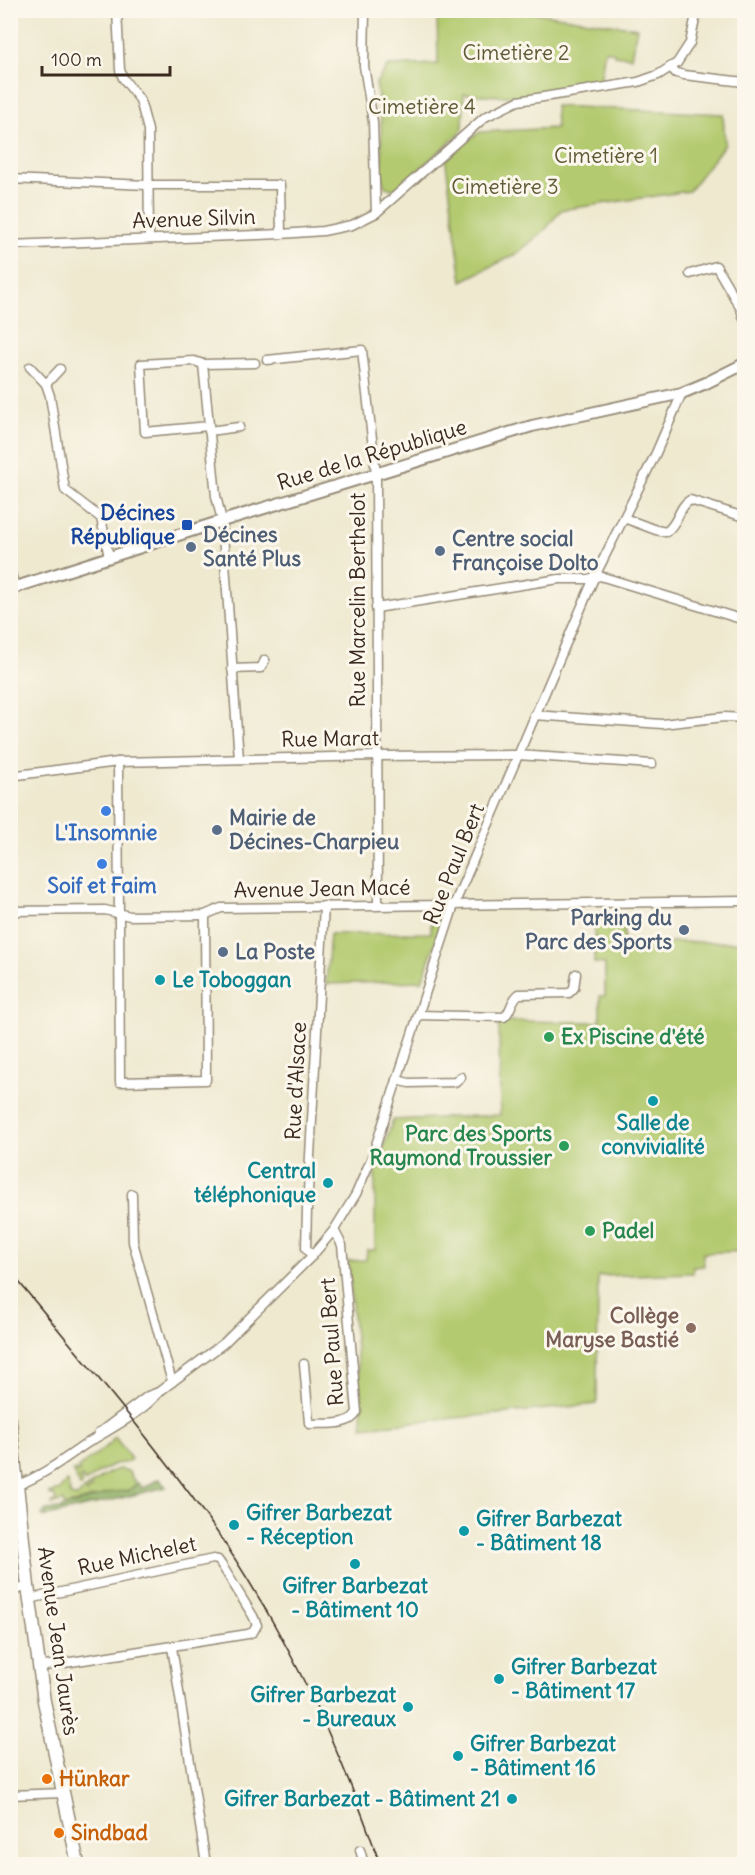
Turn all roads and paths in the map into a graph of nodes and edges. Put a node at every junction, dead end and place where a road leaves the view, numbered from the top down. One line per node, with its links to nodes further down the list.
1 (117, 10): 7 (street)
2 (365, 10): 8 (street)
3 (697, 10): 4 (street)
4 (670, 67): 5 (street); 8 (street, Avenue Silvin)
5 (744, 82)
6 (10, 179): 7 (street)
7 (147, 185): 9 (street); 10 (street)
8 (376, 213): 9 (street, Avenue Silvin)
9 (281, 234): 10 (street, Avenue Silvin)
10 (149, 239): 11 (street, Avenue Silvin)
11 (10, 244)
12 (690, 274): 13 (street)
13 (744, 319)
14 (267, 360): 24 (street, Rue Marcelin Berthelot)
15 (255, 363): 16 (street)
16 (203, 364): 22 (street); 22 (street)
17 (743, 365): 21 (street, Rue de la République)
18 (30, 367): 20 (street)
19 (60, 369): 20 (street)
20 (45, 384): 28 (street)
21 (682, 393): 24 (street, Rue de la République); 26 (street, Rue Paul Bert)
22 (209, 428): 23 (street); 27 (street)
23 (239, 428)
24 (376, 474): 27 (street, Rue de la République); 32 (street, Rue Marcelin Berthelot)
25 (744, 517): 26 (street)
26 (624, 518): 30 (street, Rue Paul Bert)
27 (222, 521): 28 (street, Rue de la République); 35 (street)
28 (109, 557): 31 (street, Rue de la République)
29 (10, 570): 31 (street)
30 (594, 578): 32 (street); 33 (street); 36 (street, Rue Paul Bert)
31 (13, 588)
32 (376, 608): 39 (street, Rue Marcelin Berthelot)
33 (744, 620)
34 (265, 660): 35 (street)
35 (232, 669): 40 (street)
36 (534, 715): 37 (street); 38 (street, Rue Paul Bert)
37 (744, 718)
38 (518, 755): 39 (street, Rue Marat); 42 (street, Rue Marat); 46 (street, Rue Paul Bert)
39 (377, 756): 40 (street, Rue Marat); 45 (street, Rue Marcelin Berthelot)
40 (239, 759): 41 (street, Rue Marat)
41 (118, 762): 43 (street, Rue Marat); 49 (street)
42 (652, 764)
43 (10, 776)
44 (744, 901): 46 (street, Avenue Jean Macé)
45 (378, 905): 46 (street, Avenue Jean Macé); 47 (street, Avenue Jean Macé)
46 (454, 905): 52 (street, Rue Paul Bert)
47 (324, 906): 50 (street, Avenue Jean Macé); 57 (street, Rue d'Alsace)
48 (10, 911): 49 (street, Avenue Jean Macé)
49 (120, 913): 50 (street, Avenue Jean Macé); 50 (street)
50 (205, 915)
51 (576, 974): 52 (street)
52 (419, 1015): 54 (street, Rue Paul Bert)
53 (461, 1077): 54 (street)
54 (397, 1080): 56 (street, Rue Paul Bert)
55 (132, 1194): 59 (street)
56 (334, 1230): 57 (street, Rue Paul Bert); 58 (street, Rue Paul Bert)
57 (312, 1256): 59 (street, Rue Paul Bert)
58 (304, 1364)
59 (172, 1382): 61 (street, Rue Paul Bert)
60 (10, 1421): 61 (main road, Avenue Jean Jaurès)
61 (18, 1485): 63 (main road, Avenue Jean Jaurès)
62 (10, 1592): 63 (street, Rue Michelet)
63 (28, 1592): 64 (street, Rue Michelet); 65 (main road, Avenue Jean Jaurès)
64 (172, 1647): 65 (street); 70 (street)
65 (39, 1667): 66 (main road, Avenue Jean Jaurès)
66 (63, 1793): 67 (street); 69 (main road, Avenue Jean Jaurès)
67 (10, 1795)
68 (360, 1850): 71 (street)
69 (78, 1864)
70 (206, 1864)
71 (364, 1864)

